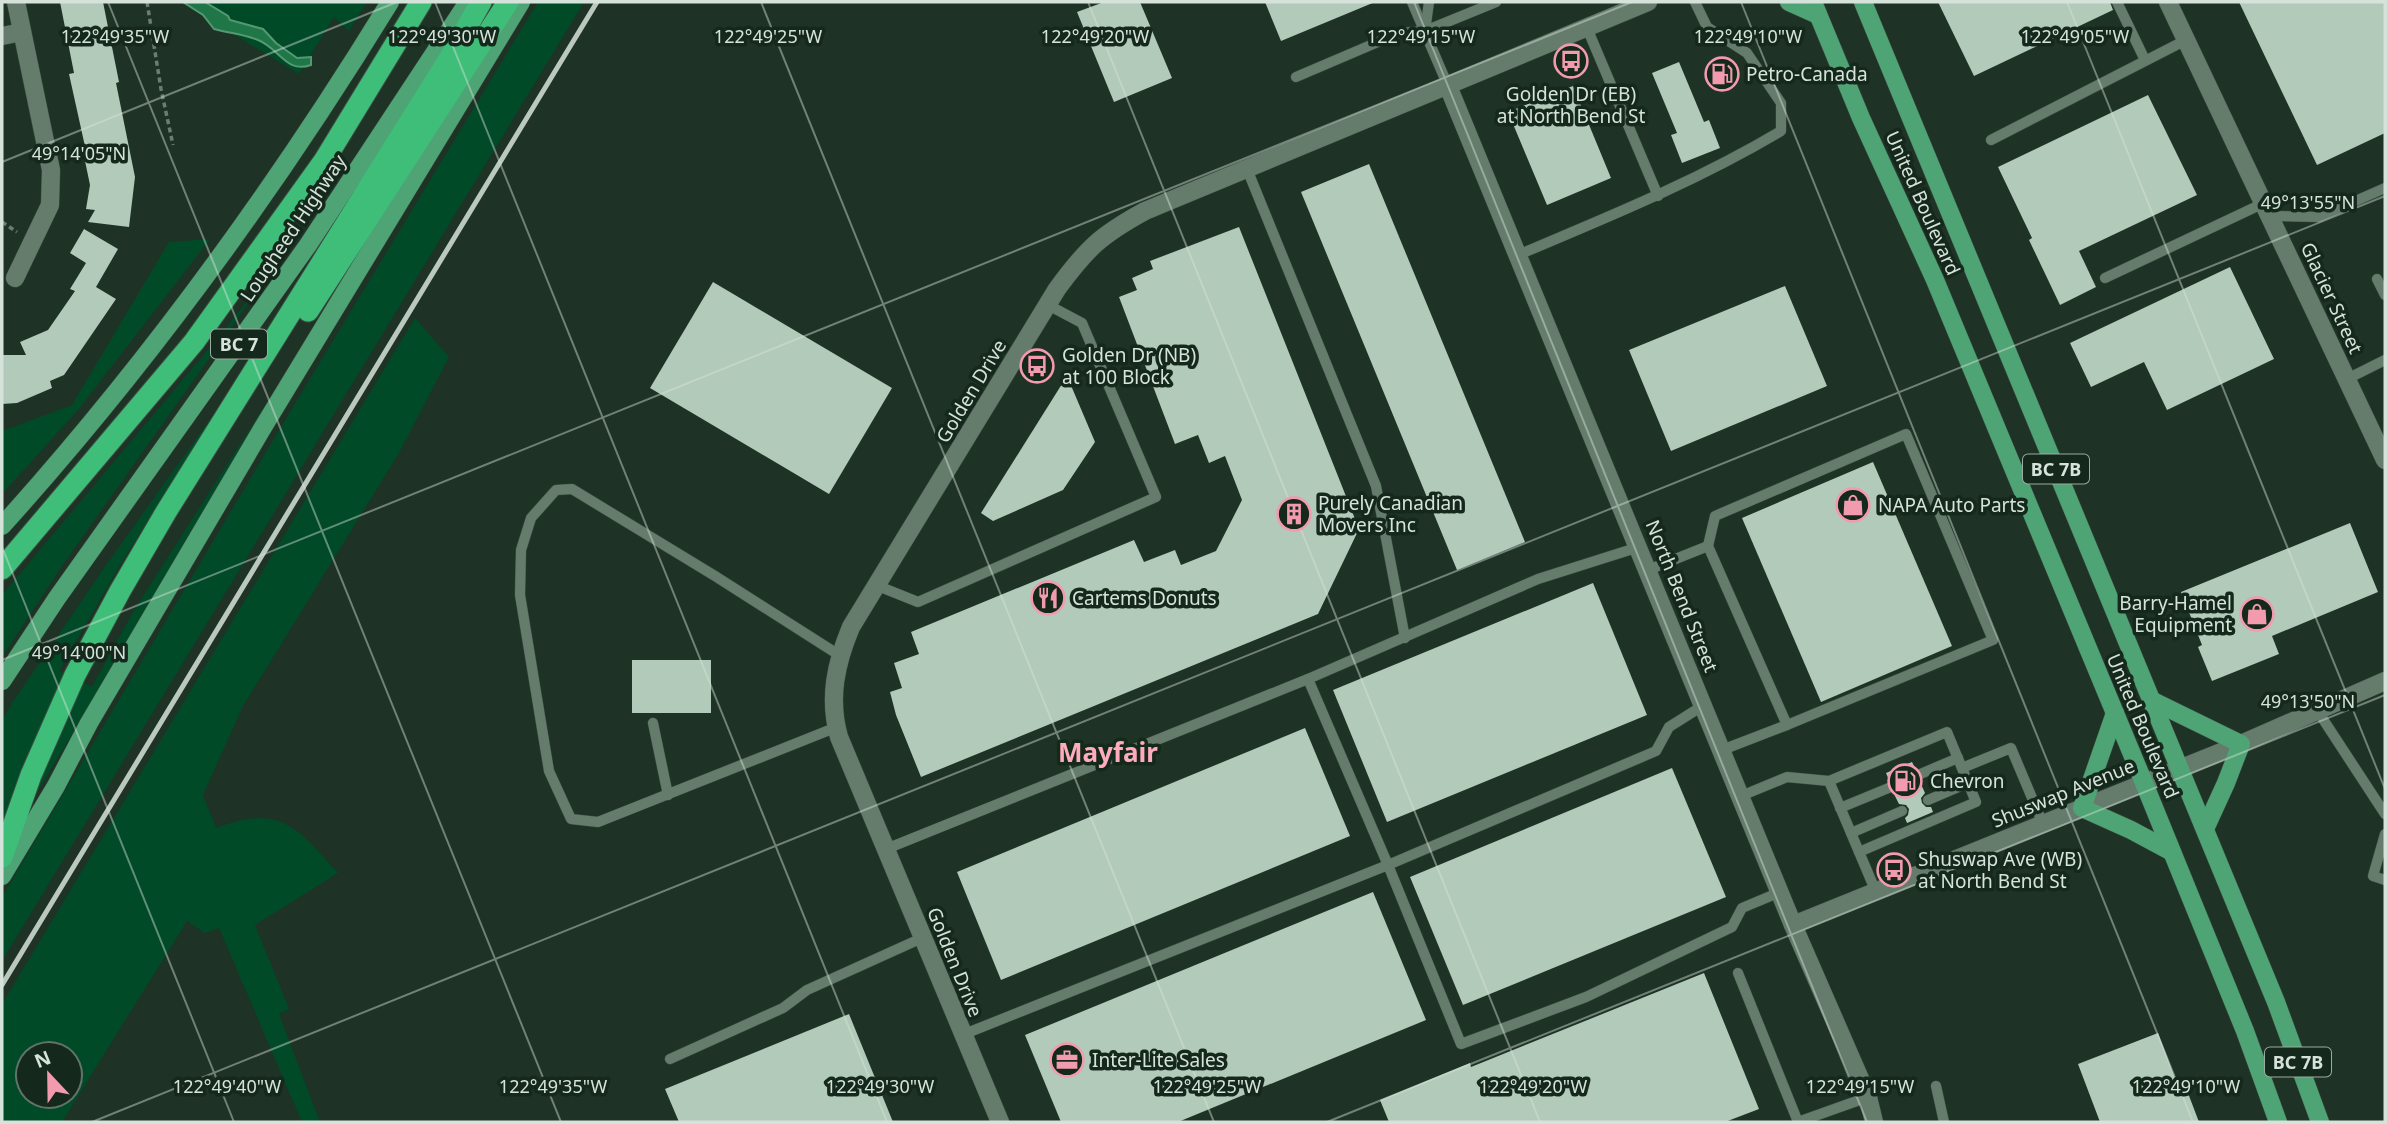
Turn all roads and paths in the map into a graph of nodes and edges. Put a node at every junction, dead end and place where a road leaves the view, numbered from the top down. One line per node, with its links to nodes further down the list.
1 (16, 2): 21 (street)
2 (147, 2): 28 (path)
3 (390, 2): 44 (main road)
4 (421, 2): 47 (highway)
5 (468, 2): 54 (main road, Lougheed Highway / BC 7)
6 (481, 2): 52 (highway)
7 (508, 2): 52 (highway)
8 (521, 2): 88 (main road)
9 (1412, 2): 20 (lane)
10 (1429, 2): 20 (lane)
11 (1496, 2): 20 (lane)
12 (1648, 2): 19 (street, Golden Drive)
13 (1695, 2): 31 (lane)
14 (1789, 2): 18 (main road)
15 (1864, 2): 56 (main road, United Boulevard / BC 7B)
16 (2117, 2): 24 (lane)
17 (2168, 2): 23 (street, Glacier Street)
18 (1815, 8): 59 (main road, United Boulevard / BC 7B)
19 (1587, 27): 26 (street, Golden Drive); 31 (lane)
20 (1424, 31): 25 (lane); 26 (lane)
21 (22, 32): 22 (street); 36 (street)
22 (2, 36)
23 (2186, 40): 24 (lane); 32 (street, Glacier Street)
24 (2146, 60): 27 (lane)
25 (1296, 77)
26 (1448, 86): 29 (street, Golden Drive); 35 (street, North Bend Street)
27 (1990, 140)
28 (173, 145)
29 (1247, 169): 40 (street, Golden Drive); 50 (lane)
30 (2385, 188): 32 (lane)
31 (1658, 196): 35 (lane)
32 (2267, 210): 37 (lane); 42 (street, Glacier Street)
33 (2, 222): 34 (path)
34 (17, 232)
35 (1518, 255): 46 (street, North Bend Street)
36 (15, 278)
37 (2105, 278)
38 (2377, 279): 39 (lane)
39 (2385, 295)
40 (1048, 304): 49 (street, Golden Drive); 49 (lane)
41 (2385, 360): 42 (lane)
42 (2347, 379): 43 (street, Glacier Street)
43 (2385, 460)
44 (2, 526)
45 (1707, 546): 48 (lane); 61 (lane); 61 (lane)
46 (1639, 547): 48 (street, North Bend Street); 50 (lane)
47 (2, 569)
48 (1648, 570): 57 (street, North Bend Street)
49 (878, 586): 51 (street, Golden Drive)
50 (1405, 638): 53 (lane)
51 (839, 655): 62 (street, Golden Drive); 72 (lane)
52 (80, 666): 86 (highway)
53 (1308, 679): 83 (lane); 87 (lane)
54 (2, 681)
55 (2385, 681): 58 (street, Shuswap Avenue)
56 (2151, 700): 63 (main road); 66 (main road, United Boulevard / BC 7B)
57 (1704, 705): 64 (street, North Bend Street); 87 (lane)
58 (2318, 710): 63 (street, Shuswap Avenue); 78 (lane)
59 (2115, 713): 70 (main road, United Boulevard / BC 7B); 75 (main road)
60 (653, 723): 72 (lane)
61 (1787, 725): 64 (lane)
62 (836, 727): 72 (lane); 83 (street, Golden Drive)
63 (2241, 744): 66 (street, Shuswap Avenue); 80 (main road)
64 (1722, 750): 73 (street, North Bend Street)
65 (1960, 763): 67 (lane); 68 (lane); 69 (lane); 79 (lane)
66 (2180, 768): 70 (street, Shuswap Avenue); 80 (main road, United Boulevard / BC 7B)
67 (1917, 775)
68 (1829, 781): 73 (lane); 76 (lane)
69 (1968, 783): 74 (lane); 84 (lane)
70 (2144, 783): 75 (street, Shuswap Avenue); 85 (main road, United Boulevard / BC 7B)
71 (1891, 787): 76 (lane)
72 (668, 795)
73 (1741, 796): 90 (street, North Bend Street)
74 (1928, 800)
75 (2082, 807): 79 (street, Shuswap Avenue); 85 (main road)
76 (1840, 808): 81 (lane)
77 (1902, 811): 81 (lane)
78 (2385, 814)
79 (2043, 824): 91 (street, Shuswap Avenue)
80 (2205, 829): 104 (main road, United Boulevard / BC 7B)
81 (1851, 833): 84 (lane)
82 (2385, 834): 89 (lane)
83 (886, 849): 93 (street, Golden Drive)
84 (1859, 852): 91 (lane)
85 (2172, 852): 103 (main road, United Boulevard / BC 7B)
86 (2, 858)
87 (1388, 865): 90 (lane); 95 (lane)
88 (2, 876)
89 (2385, 880)
90 (1780, 892): 92 (street, North Bend Street)
91 (1876, 892): 92 (street, Shuswap Avenue)
92 (1793, 925): 98 (street, North Bend Street)
93 (922, 938): 95 (street, Golden Drive); 96 (lane)
94 (1738, 973): 100 (lane)
95 (962, 1035): 99 (street, Golden Drive)
96 (670, 1059)
97 (1936, 1086): 102 (lane)
98 (1868, 1097): 100 (lane); 101 (street, North Bend Street)
99 (998, 1122)
100 (1798, 1122)
101 (1874, 1122)
102 (1944, 1122)
103 (2278, 1122)
104 (2320, 1122)

